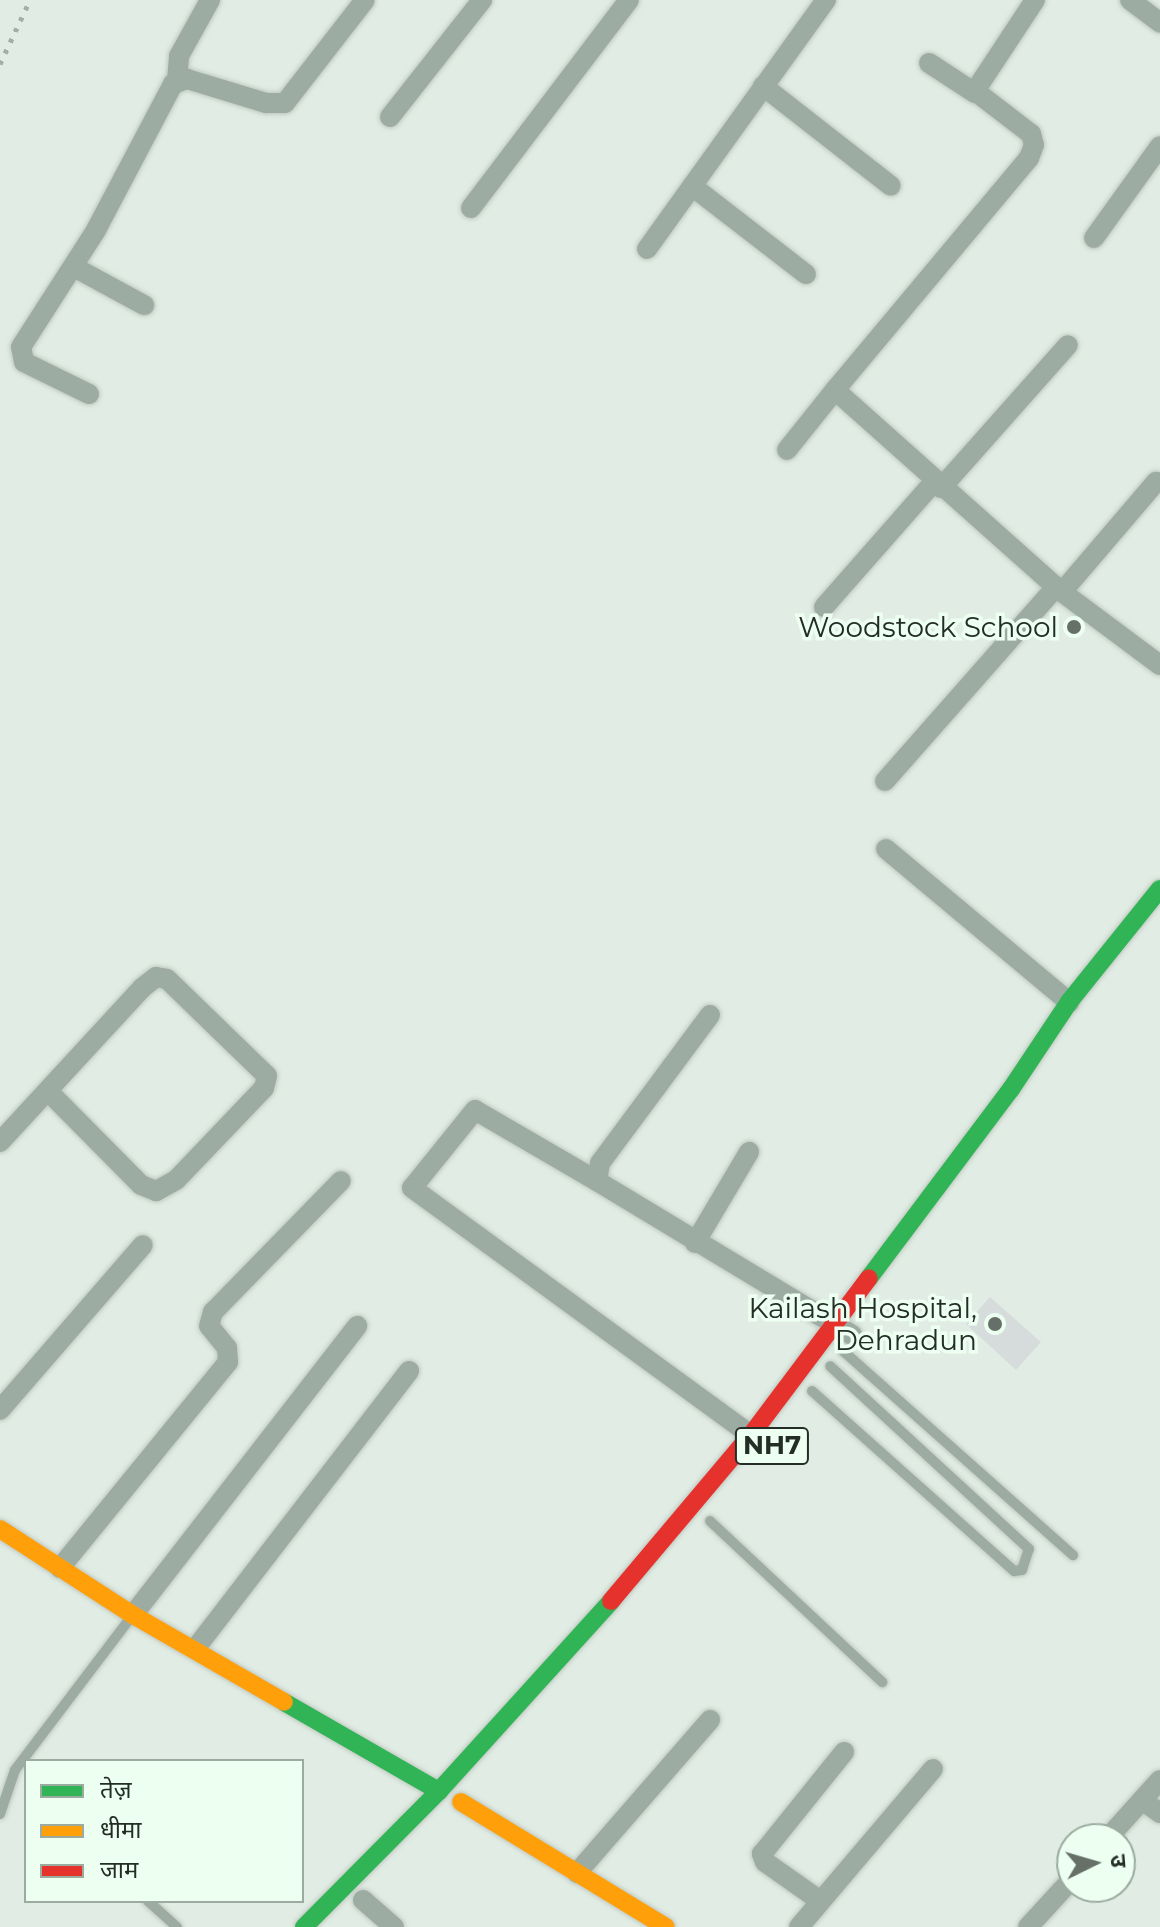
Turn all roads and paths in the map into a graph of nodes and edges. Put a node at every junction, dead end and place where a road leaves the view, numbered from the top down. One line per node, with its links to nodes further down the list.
1 (210, 0): 10 (street)
2 (365, 0): 10 (street)
3 (482, 0): 13 (street)
4 (629, 0): 17 (street)
5 (826, 0): 11 (street)
6 (1035, 0): 12 (street)
7 (1130, 0): 8 (street)
8 (1160, 23)
9 (929, 63): 12 (street)
10 (177, 80): 20 (street)
11 (763, 86): 15 (street); 16 (street)
12 (975, 93): 24 (street)
13 (390, 117)
14 (1160, 146): 18 (street)
15 (692, 186): 19 (street); 21 (street)
16 (891, 186)
17 (471, 208)
18 (1094, 238)
19 (647, 249)
20 (74, 267): 22 (street); 25 (street)
21 (806, 274)
22 (144, 305)
23 (1068, 345): 28 (street)
24 (835, 390): 26 (street); 28 (street)
25 (89, 394)
26 (787, 450)
27 (1156, 482): 29 (street)
28 (937, 485): 29 (street); 30 (street)
29 (1059, 590): 31 (street); 32 (street)
30 (824, 607)
31 (1160, 665)
32 (885, 781)
33 (886, 849): 35 (street)
34 (1160, 889): 35 (main road, NH7)
35 (1069, 1002): 44 (main road, NH7)
36 (710, 1015): 41 (street)
37 (48, 1091): 37 (street); 38 (street)
38 (0, 1142)
39 (749, 1152): 42 (street)
40 (341, 1181): 55 (street)
41 (597, 1181): 42 (street); 51 (street)
42 (695, 1243): 44 (street)
43 (143, 1245): 50 (street)
44 (834, 1321): 46 (street); 51 (main road, NH7)
45 (357, 1326): 56 (street)
46 (852, 1336): 47 (main road, NH7); 54 (lane)
47 (830, 1366): 49 (main road, NH7); 49 (lane)
48 (409, 1371): 57 (street)
49 (808, 1397)
50 (0, 1410)
51 (751, 1435): 64 (main road, NH7)
52 (710, 1521): 58 (lane)
53 (0, 1529): 55 (main road)
54 (1073, 1555)
55 (60, 1568): 56 (main road)
56 (133, 1615): 57 (main road); 62 (lane)
57 (195, 1649): 64 (main road)
58 (882, 1682)
59 (710, 1720): 70 (street)
60 (844, 1752): 73 (street)
61 (933, 1769): 73 (street)
62 (4, 1780): 68 (lane)
63 (1160, 1780): 65 (street)
64 (439, 1791): 78 (main road, NH7)
65 (1142, 1800): 67 (street); 69 (street)
66 (461, 1802): 70 (main road)
67 (1160, 1813)
68 (0, 1814)
69 (1121, 1823)
70 (577, 1873): 76 (main road)
71 (369, 1895): 75 (main road); 79 (street)
72 (1056, 1896): 82 (street)
73 (819, 1900): 81 (street)
74 (150, 1903): 77 (lane)
75 (346, 1918)
76 (634, 1920): 80 (main road)
77 (177, 1927)
78 (304, 1927)
79 (394, 1927)
80 (666, 1927)
81 (799, 1927)
82 (1028, 1927)

